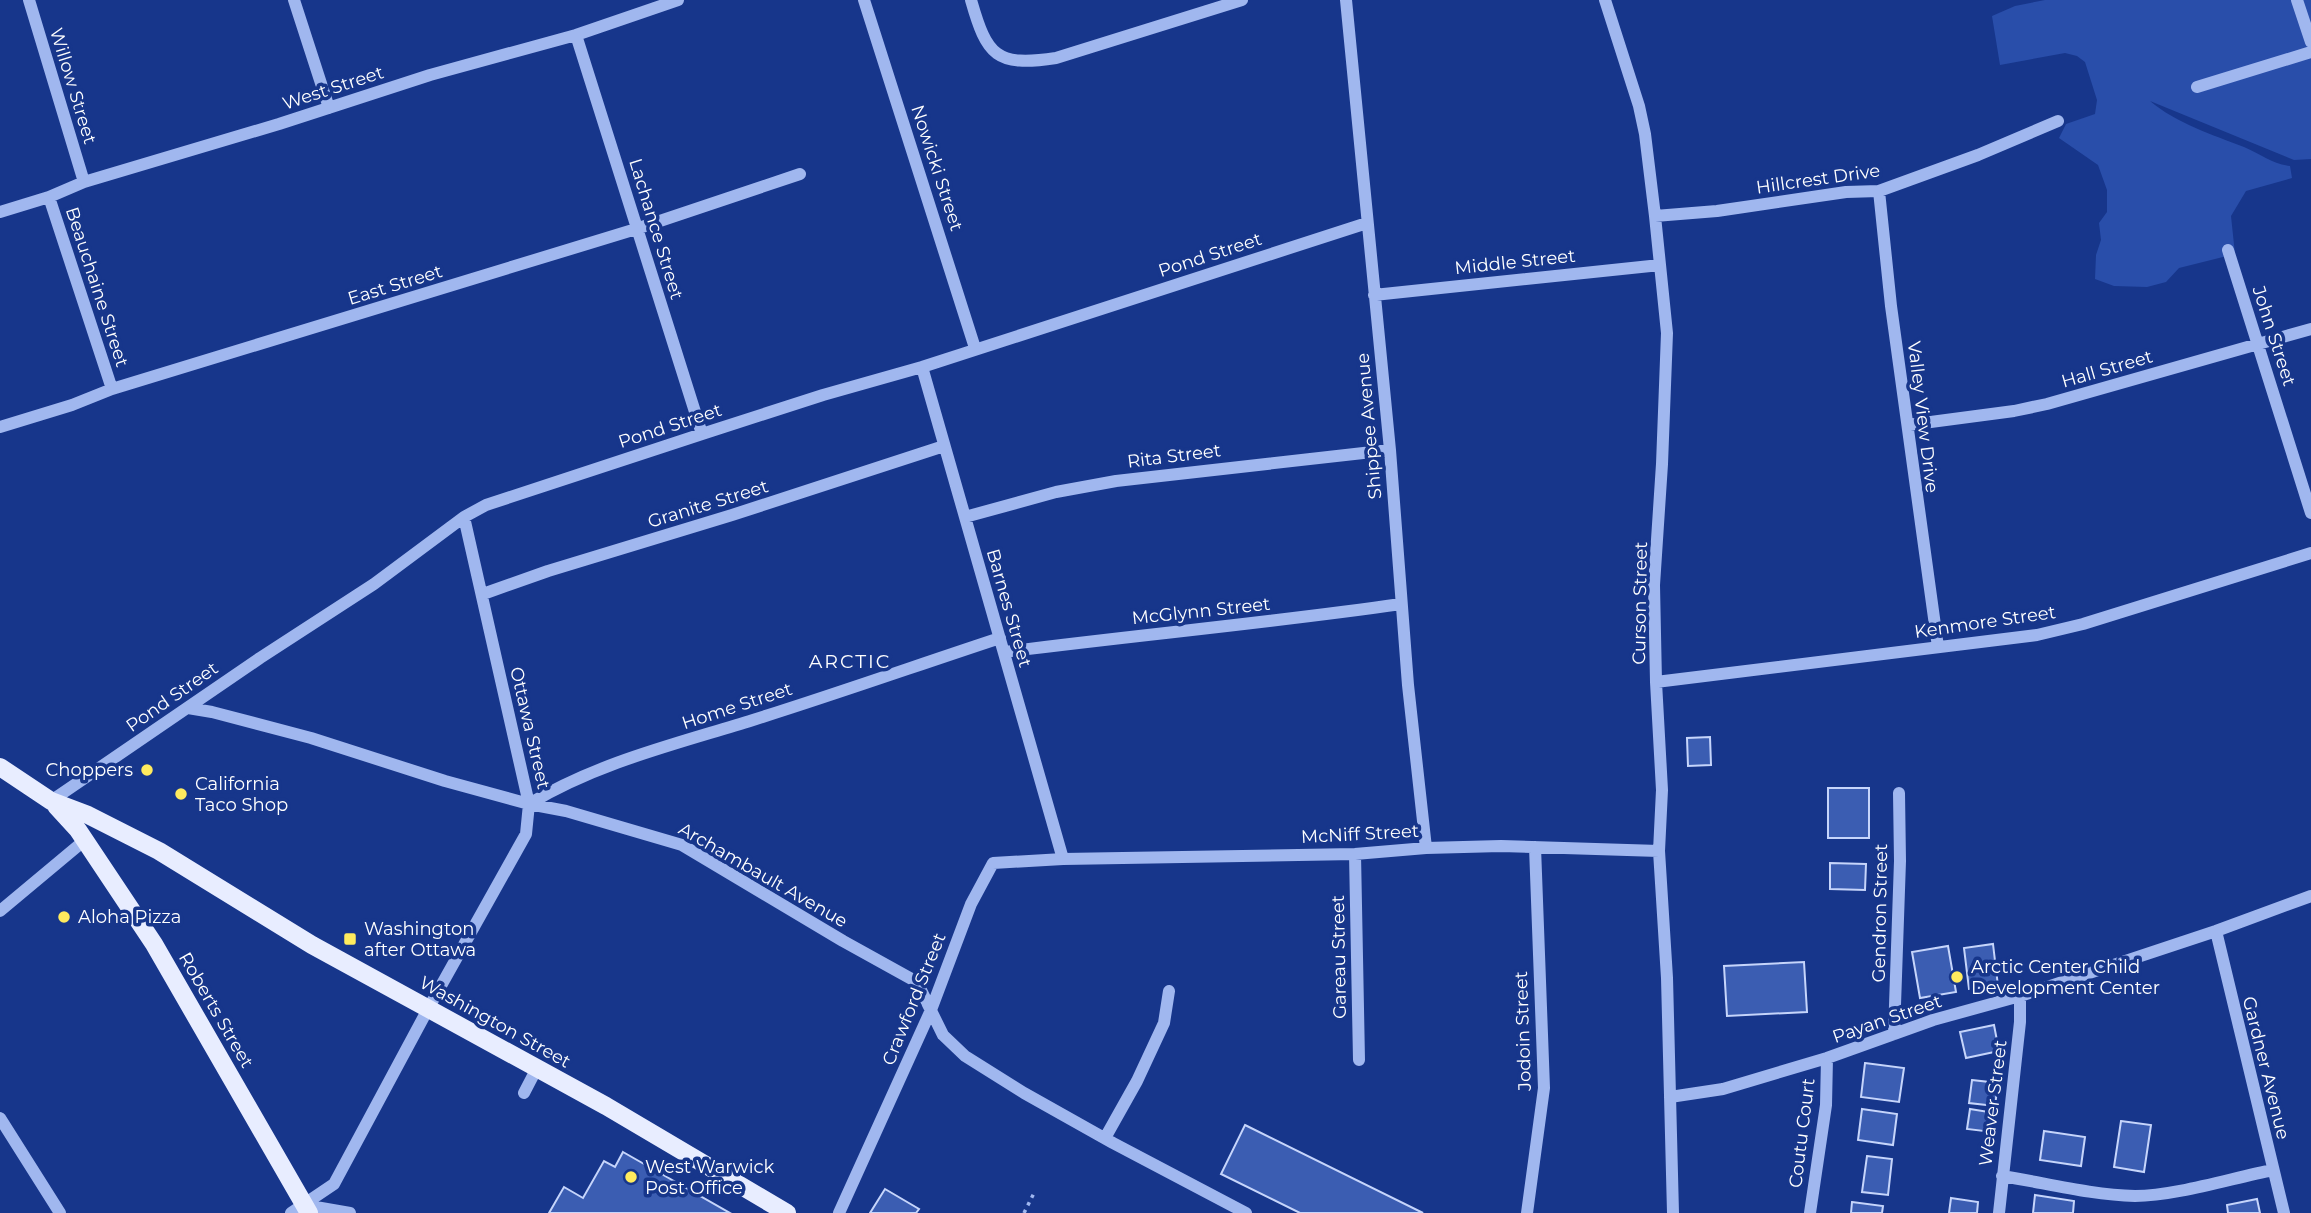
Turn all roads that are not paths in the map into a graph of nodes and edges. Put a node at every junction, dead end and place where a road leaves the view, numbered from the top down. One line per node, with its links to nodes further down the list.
1 (29, 0): 17 (street, Willow Street)
2 (294, 0): 14 (street)
3 (864, 0): 29 (street, Nowicki Street)
4 (971, 0): 5 (street)
5 (1242, 0)
6 (1346, 0): 22 (street, Shippee Avenue)
7 (1605, 0): 21 (street, Curson Street)
8 (2297, 0): 11 (street)
9 (670, 1): 10 (street, West Street)
10 (576, 35): 14 (street, West Street); 23 (street, Lachance Street)
11 (2311, 42)
12 (2311, 52): 13 (street)
13 (2197, 87)
14 (329, 108): 17 (street, West Street)
15 (2058, 121): 18 (street, Hillcrest Drive)
16 (800, 174): 23 (street, East Street)
17 (84, 182): 19 (street, West Street)
18 (1879, 191): 21 (street, Hillcrest Drive); 32 (street, Valley View Drive)
19 (49, 197): 20 (street, West Street); 31 (street, Beauchaine Street)
20 (0, 212)
21 (1656, 216): 25 (street, Curson Street)
22 (1367, 223): 26 (street, Shippee Avenue); 29 (street, Pond Street)
23 (636, 229): 31 (street, East Street); 34 (street, Lachance Street)
24 (2228, 250): 28 (street, John Street)
25 (1660, 265): 26 (street, Middle Street); 46 (street, Curson Street)
26 (1374, 295): 36 (street, Shippee Avenue)
27 (2311, 329): 28 (street, Hall Street)
28 (2258, 344): 32 (street, Hall Street); 37 (street, John Street)
29 (975, 348): 30 (street, Pond Street)
30 (922, 367): 34 (street, Pond Street); 35 (street, Barnes Street)
31 (112, 389): 33 (street, East Street)
32 (1908, 425): 44 (street, Valley View Drive)
33 (0, 427)
34 (702, 434): 38 (street, Pond Street)
35 (944, 446): 39 (street, Barnes Street); 41 (street, Granite Street)
36 (1390, 450): 39 (street, Rita Street); 42 (street, Shippee Avenue)
37 (2311, 513)
38 (464, 517): 41 (street, Ottawa Street); 47 (street, Pond Street)
39 (965, 517): 43 (street, Barnes Street)
40 (2311, 553): 44 (street, Kenmore Street)
41 (482, 594): 51 (street, Ottawa Street)
42 (1401, 604): 45 (street, McGlynn Street); 54 (street, Shippee Avenue)
43 (1000, 638): 45 (street, Barnes Street); 51 (street, Home Street)
44 (1938, 647): 46 (street, Kenmore Street)
45 (1003, 652): 57 (street, Barnes Street)
46 (1656, 682): 55 (street, Curson Street)
47 (188, 708): 50 (street, Pond Street); 51 (street, Archambault Avenue)
48 (0, 766): 50 (main road, Washington Street)
49 (1899, 793): 65 (street, Gendron Street)
50 (51, 801): 52 (main road, Roberts Street); 63 (main road, Washington Street)
51 (529, 804): 63 (street, Ottawa Street); 64 (street, Archambault Avenue)
52 (85, 840): 59 (street); 75 (main road, Roberts Street)
53 (1535, 847): 54 (street, McNiff Street); 55 (street, McNiff Street); 81 (street, Jodoin Street)
54 (1426, 848): 56 (street, McNiff Street)
55 (1659, 851): 70 (street, Curson Street)
56 (1355, 854): 57 (street, McNiff Street); 67 (street, Gareau Street)
57 (1063, 859): 64 (street, Crawford Street)
58 (2311, 897): 60 (street, Payan Street)
59 (0, 911)
60 (2216, 931): 62 (street, Payan Street); 73 (street, Gardner Avenue)
61 (1169, 991): 72 (street)
62 (2020, 996): 65 (street, Payan Street); 74 (street, Weaver Street)
63 (428, 1009): 68 (main road, Washington Street); 75 (street, Ottawa Street)
64 (931, 1010): 72 (street, Archambault Avenue); 79 (street, Crawford Street)
65 (1894, 1034): 66 (street, Payan Street)
66 (1827, 1058): 70 (street, Payan Street); 83 (street, Coutu Court)
67 (1359, 1060)
68 (537, 1068): 69 (street); 78 (main road, Washington Street)
69 (524, 1093)
70 (1670, 1097): 82 (street, Curson Street)
71 (0, 1118): 76 (street)
72 (1105, 1138): 80 (street, Archambault Avenue)
73 (2273, 1170): 74 (street); 85 (street, Gardner Avenue)
74 (2003, 1176): 84 (street, Weaver Street)
75 (302, 1210): 77 (street)
76 (60, 1213)
77 (350, 1213)
78 (787, 1213)
79 (839, 1213)
80 (1246, 1213)
81 (1527, 1213)
82 (1673, 1213)
83 (1810, 1213)
84 (1999, 1213)
85 (2284, 1213)

